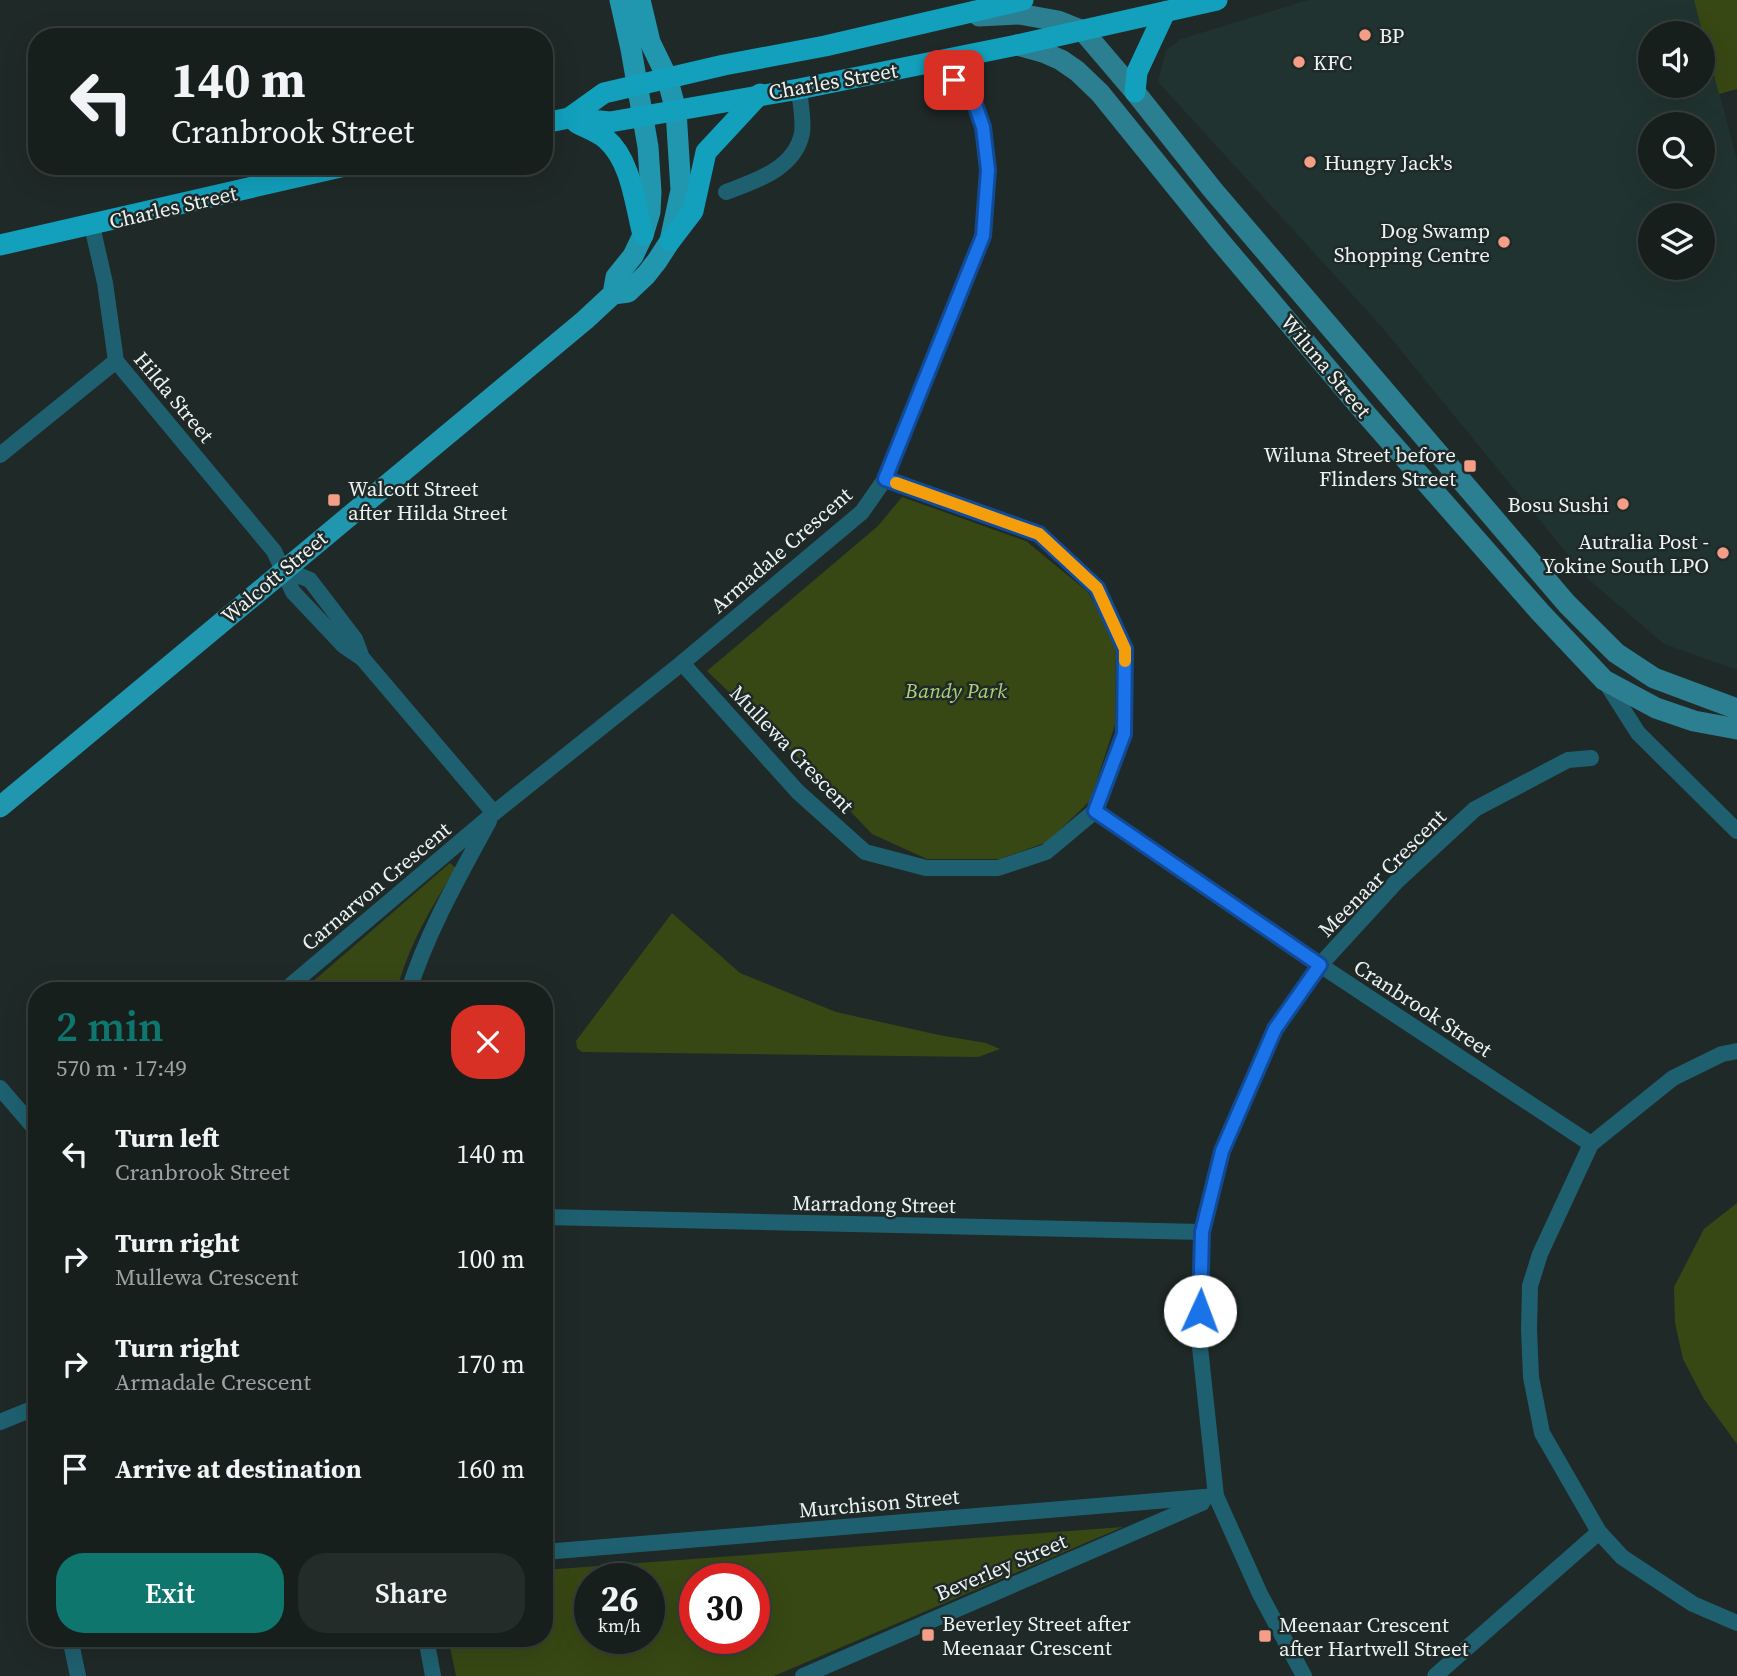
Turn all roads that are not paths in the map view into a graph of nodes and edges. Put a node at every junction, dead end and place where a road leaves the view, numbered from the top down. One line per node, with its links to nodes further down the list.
1 (620, 0): 11 (main road, Walcott Street)
2 (640, 0): 10 (main road, Walcott Street)
3 (1023, 0): 6 (highway, Charles Street)
4 (1217, 0): 5 (highway, Charles Street)
5 (1165, 12): 7 (highway, Charles Street); 13 (highway)
6 (949, 17): 7 (main road); 10 (highway, Charles Street)
7 (1083, 31): 8 (highway, Charles Street); 13 (main road, Wiluna Street)
8 (1017, 45): 9 (highway, Charles Street); 27 (main road, Wiluna Street)
9 (925, 64): 12 (highway, Charles Street); 30 (street, Armadale Crescent)
10 (667, 77): 11 (highway, Charles Street); 15 (main road, Walcott Street)
11 (637, 85): 16 (main road, Walcott Street); 17 (highway, Charles Street)
12 (799, 89): 14 (highway, Charles Street); 20 (street)
13 (1135, 92): 25 (main road, Wiluna Street)
14 (760, 94): 15 (highway, Charles Street); 23 (highway)
15 (676, 111): 16 (highway, Charles Street); 23 (main road, Walcott Street)
16 (643, 116): 17 (highway, Charles Street); 22 (main road, Walcott Street)
17 (569, 118): 18 (highway, Charles Street); 22 (highway)
18 (553, 121)
19 (307, 175): 21 (highway, Charles Street)
20 (726, 192)
21 (92, 226): 24 (highway, Charles Street); 28 (street, Hilda Street)
22 (643, 235): 26 (main road, Walcott Street)
23 (670, 241): 26 (main road, Walcott Street)
24 (0, 245)
25 (1287, 276): 27 (main road); 34 (main road, Wiluna Street)
26 (613, 294): 31 (main road, Walcott Street)
27 (1266, 295): 33 (main road, Wiluna Street)
28 (116, 360): 29 (street); 31 (street, Hilda Street)
29 (0, 455)
30 (885, 479): 32 (street, Armadale Crescent); 38 (street, Mullewa Crescent)
31 (283, 569): 37 (main road, Walcott Street); 39 (street)
32 (682, 663): 38 (street, Mullewa Crescent); 39 (street, Armadale Crescent)
33 (1604, 680): 35 (main road); 40 (street, Wiluna Street)
34 (1737, 709)
35 (1737, 729)
36 (1591, 758): 41 (street, Meenaar Crescent)
37 (0, 807)
38 (1095, 811): 41 (street, Cranbrook Street)
39 (494, 813): 42 (street, Carnarvon Crescent); 43 (street, Armadale Crescent)
40 (1737, 831)
41 (1320, 965): 47 (street, Cranbrook Street); 49 (street, Meenaar Crescent)
42 (294, 982)
43 (412, 982)
44 (1737, 1051): 47 (street)
45 (0, 1088): 46 (street)
46 (28, 1121)
47 (1591, 1144): 53 (street)
48 (553, 1217): 49 (street, Marradong Street)
49 (1202, 1232): 52 (street, Meenaar Crescent)
50 (28, 1410): 51 (street)
51 (0, 1422)
52 (1216, 1496): 54 (street, Murchison Street); 60 (street, Beverley Street); 61 (street, Meenaar Crescent)
53 (1599, 1532): 55 (street); 62 (street)
54 (553, 1551)
55 (1737, 1623)
56 (73, 1647): 58 (street)
57 (428, 1647): 59 (street)
58 (78, 1676)
59 (433, 1676)
60 (803, 1676)
61 (1304, 1676)
62 (1435, 1676)

